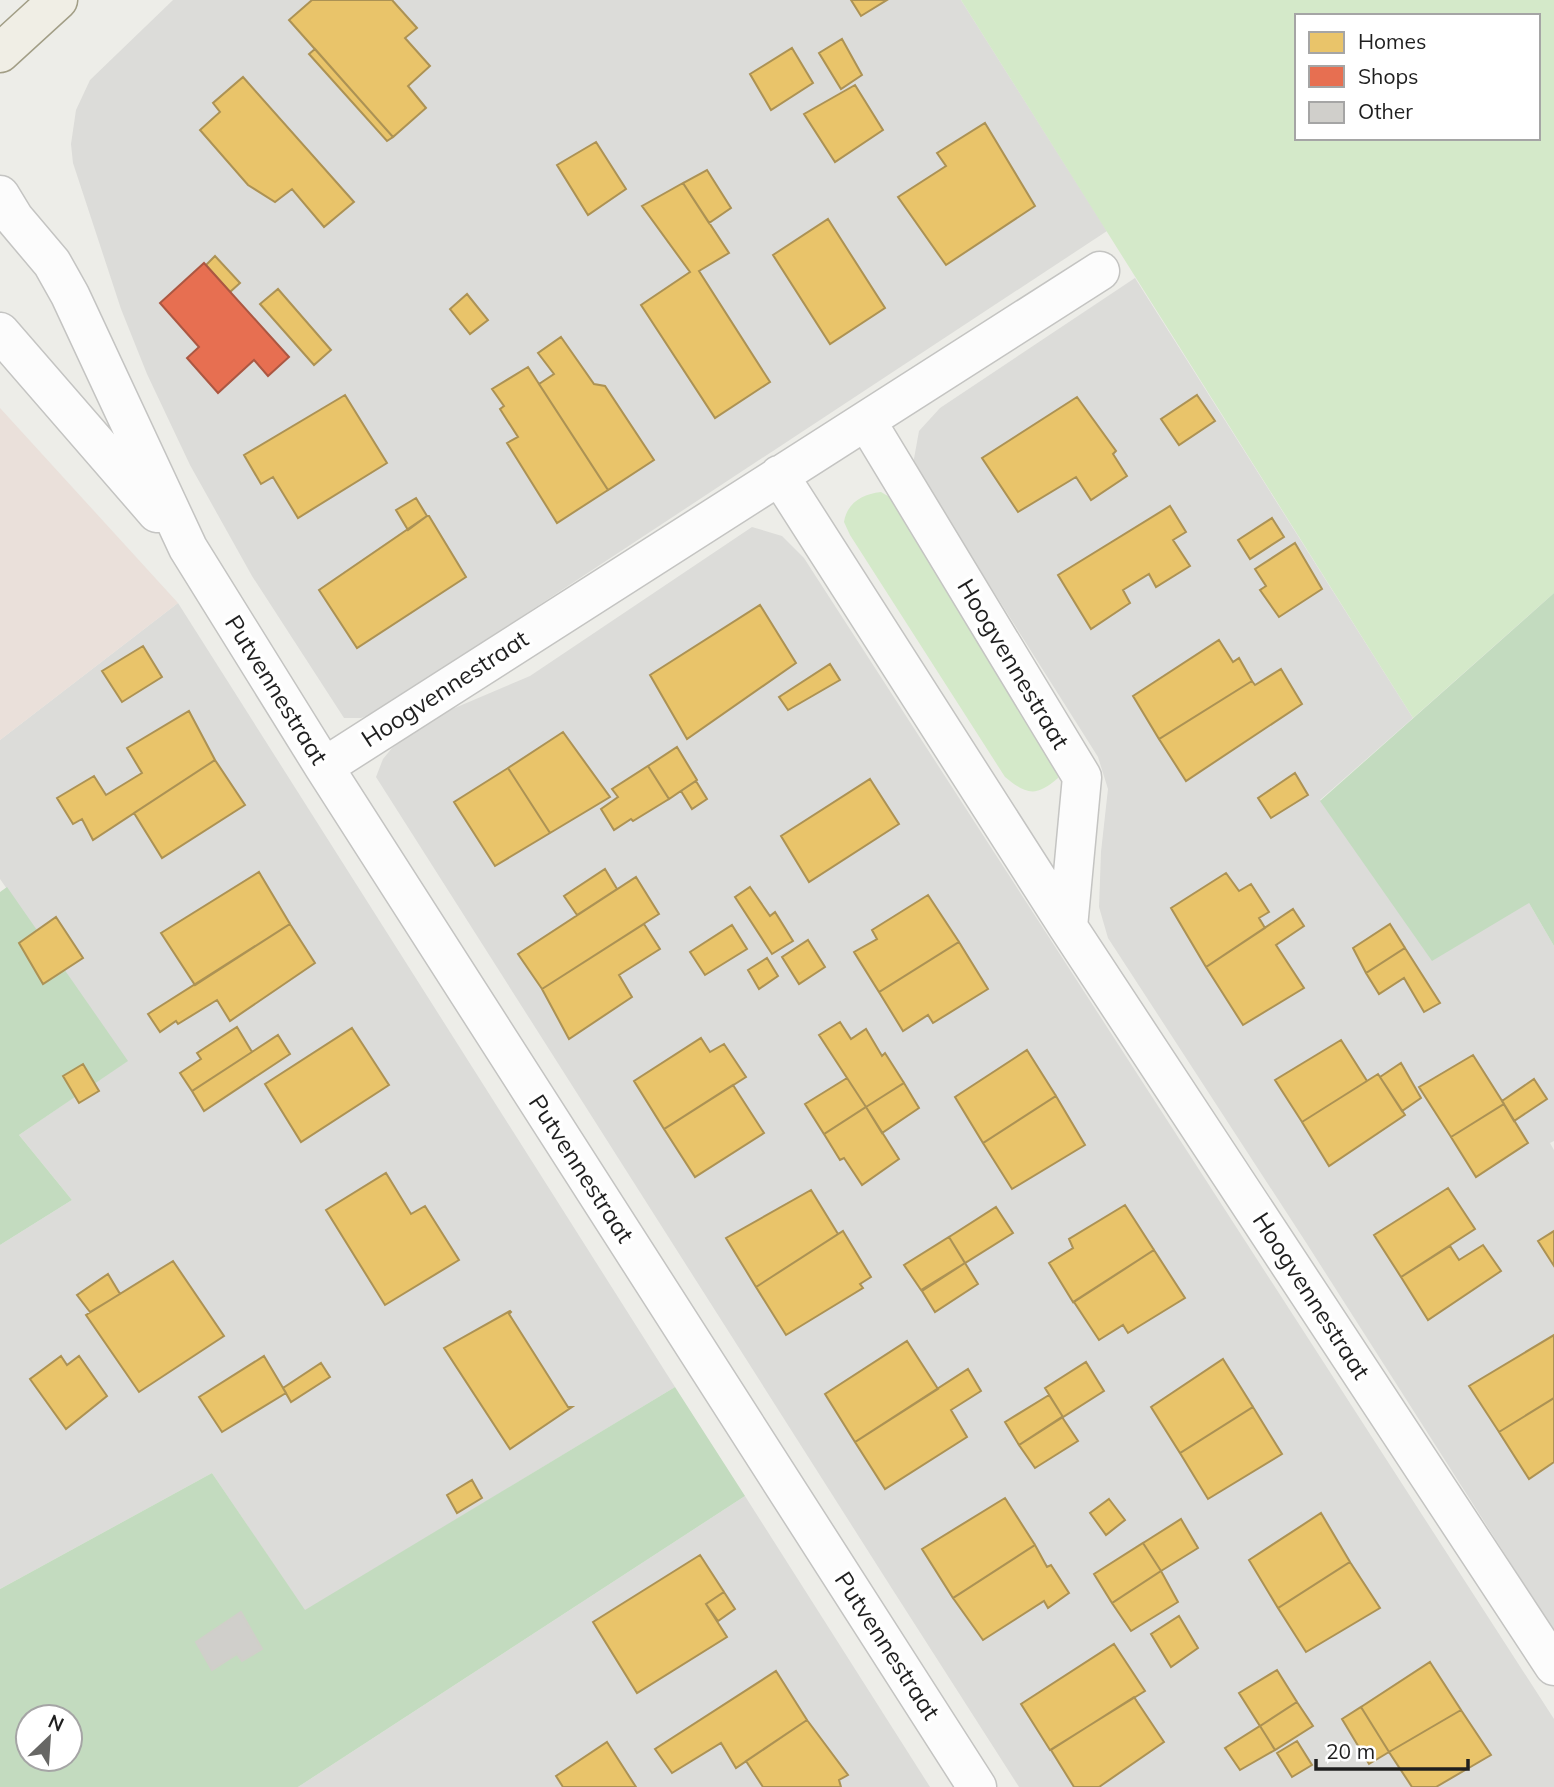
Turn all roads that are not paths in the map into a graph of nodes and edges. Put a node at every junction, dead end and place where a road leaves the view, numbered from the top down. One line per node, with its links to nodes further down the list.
1 (58, 0): 2 (main road)
2 (0, 53)
3 (0, 195): 8 (street, Putvennestraat)
4 (1100, 271): 6 (street, Hoogvennestraat)
5 (0, 332): 8 (street, Putvennestraat)
6 (867, 422): 7 (street, Hoogvennestraat); 10 (street, Hoogvennestraat)
7 (779, 475): 9 (street, Hoogvennestraat); 10 (street, Hoogvennestraat)
8 (188, 548): 9 (street, Putvennestraat)
9 (324, 767): 12 (street, Putvennestraat)
10 (1068, 927): 11 (street, Hoogvennestraat)
11 (1554, 1666)
12 (977, 1787)

